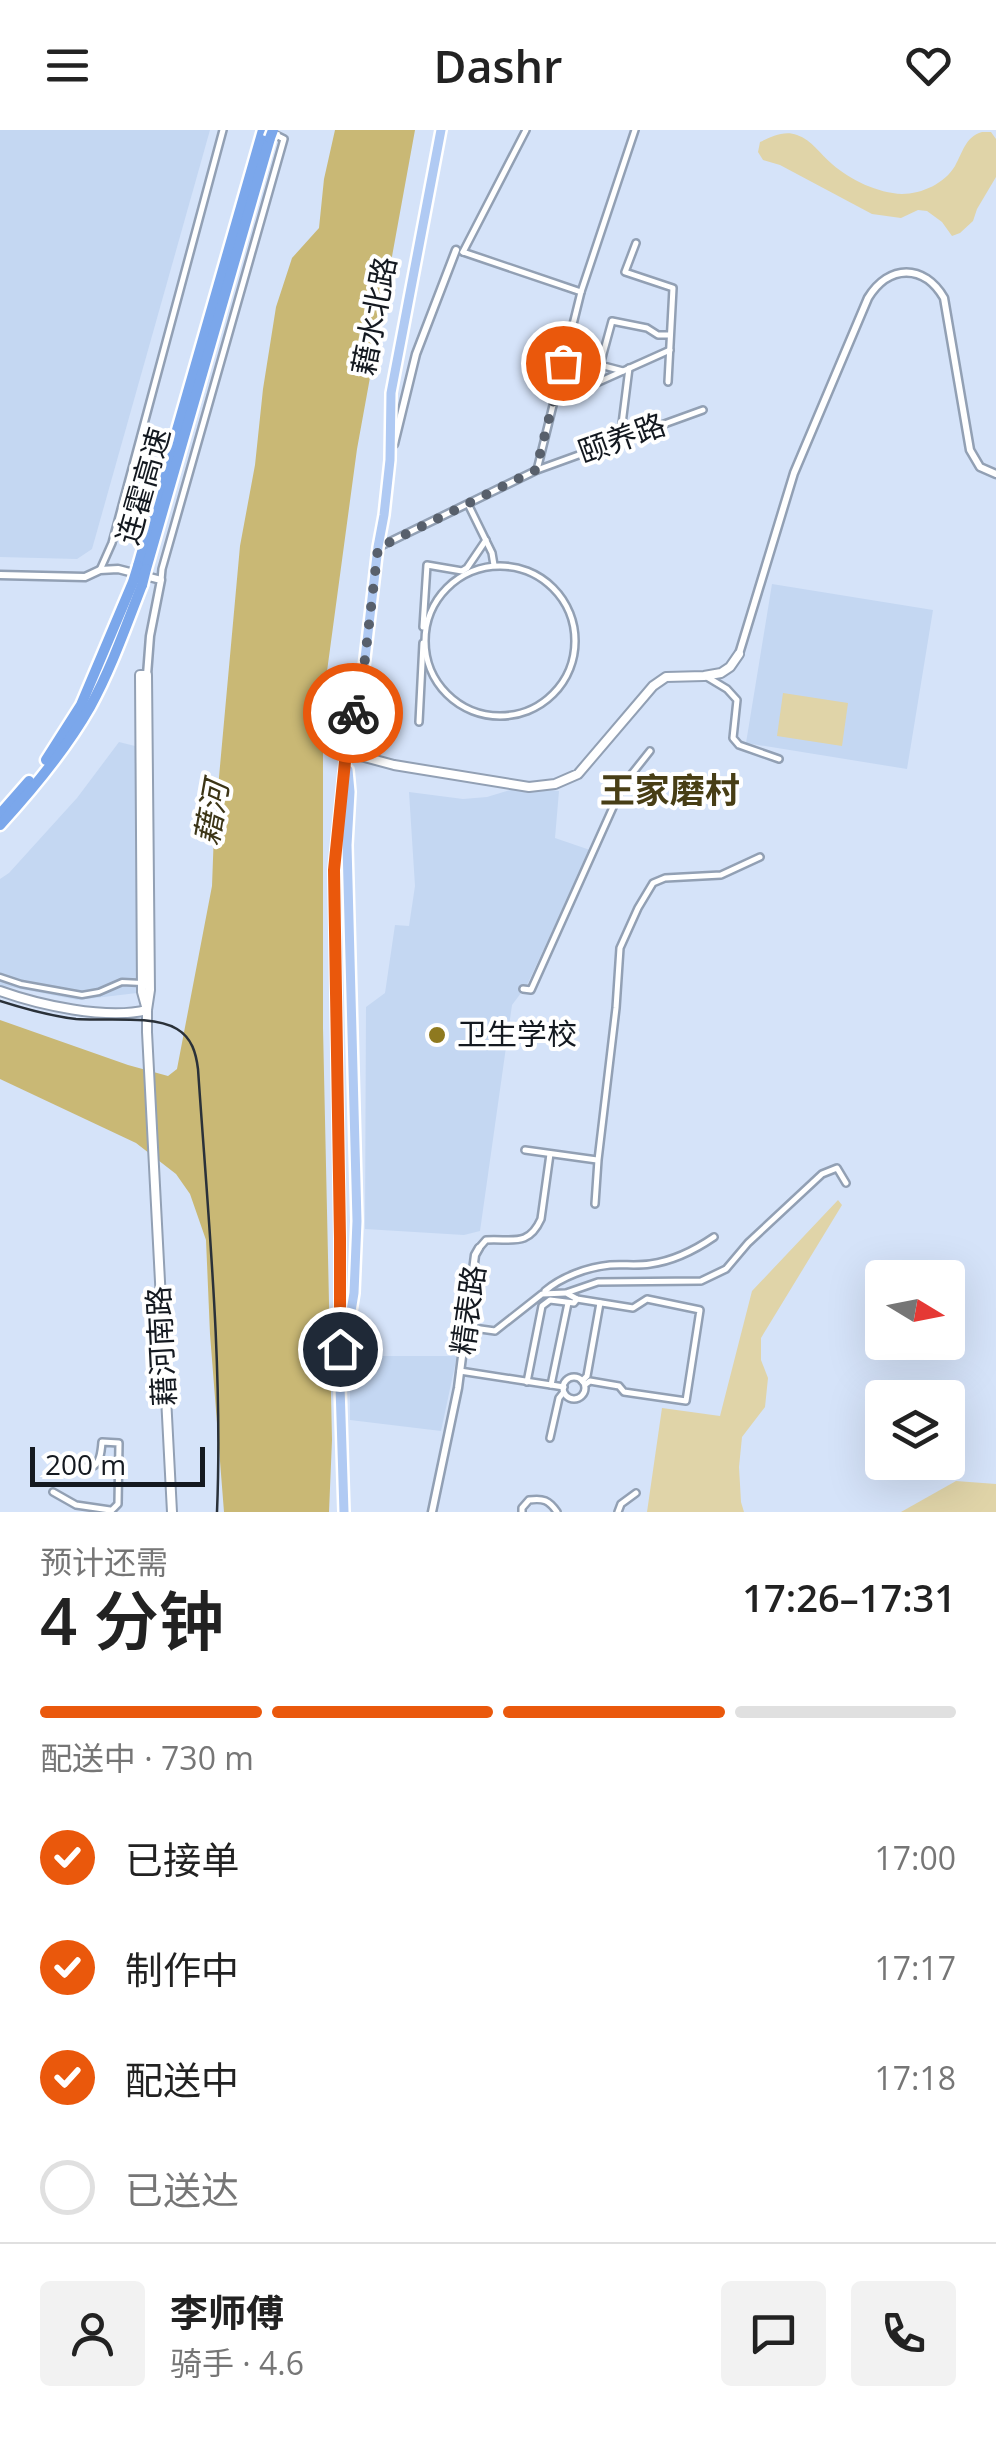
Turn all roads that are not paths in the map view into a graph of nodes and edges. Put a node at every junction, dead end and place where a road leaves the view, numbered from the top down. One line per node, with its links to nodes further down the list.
1 (224, 130): 24 (street)
2 (439, 130): 16 (main road, 藉水北路); 20 (main road, 藉水北路)
3 (526, 130): 7 (street)
4 (635, 130): 8 (street)
5 (267, 133): 26 (street); 30 (highway, 连霍高速, bridge)
6 (636, 243): 9 (street)
7 (459, 251): 8 (street); 16 (street)
8 (581, 292): 17 (street)
9 (670, 335): 10 (street); 11 (street)
10 (670, 350): 11 (street); 12 (street)
11 (626, 369): 13 (street); 15 (street)
12 (668, 382)
13 (592, 385)
14 (703, 410): 15 (street, 颐养路)
15 (620, 440): 17 (street, 颐养路)
16 (390, 460): 20 (main road, 藉水北路)
17 (536, 470): 19 (street, 颐养路)
18 (996, 474): 27 (street)
19 (468, 504): 21 (street); 22 (street, 颐养路)
20 (384, 515): 22 (main road, 藉水北路)
21 (486, 540): 23 (street); 31 (street)
22 (378, 548): 33 (main road, 藉水北路)
23 (494, 566): 23 (street)
24 (100, 570): 25 (street); 26 (street)
25 (0, 575)
26 (161, 580): 28 (street)
27 (739, 654): 29 (main road)
28 (147, 675): 39 (main road); 42 (main road)
29 (704, 676): 33 (main road); 34 (street)
30 (85, 706): 35 (highway, 连霍高速); 36 (highway, 连霍高速)
31 (419, 722)
32 (650, 751): 40 (street)
33 (346, 752): 59 (main road, 藉水北路); 59 (main road, 藉水北路)
34 (780, 759)
35 (0, 814)
36 (0, 824)
37 (760, 857): 45 (street)
38 (0, 977): 39 (street)
39 (142, 983): 42 (main road)
40 (523, 990)
41 (0, 991): 42 (main road)
42 (146, 1010): 68 (main road, 藉河南路)
43 (525, 1150): 44 (street)
44 (550, 1154): 45 (street); 49 (street, 精表路)
45 (598, 1160): 47 (street)
46 (846, 1183): 50 (street)
47 (595, 1204)
48 (714, 1236): 51 (street)
49 (479, 1248): 55 (street, 精表路)
50 (566, 1293): 51 (street); 52 (street)
51 (542, 1294): 55 (street)
52 (577, 1298): 53 (street); 54 (street)
53 (600, 1302): 58 (street); 58 (street)
54 (568, 1303): 57 (street); 60 (street)
55 (466, 1327): 56 (street, 精表路)
56 (460, 1371): 57 (street); 70 (street, 精表路)
57 (527, 1382): 60 (street)
58 (584, 1382): 61 (street); 61 (street)
59 (340, 1386): 69 (main road, 藉水北路)
60 (551, 1386): 61 (street)
61 (564, 1390): 62 (street)
62 (550, 1438)
63 (69, 1464): 67 (street)
64 (53, 1492): 66 (street)
65 (636, 1493): 73 (street)
66 (74, 1509): 67 (street)
67 (112, 1511)
68 (172, 1512)
69 (344, 1512)
70 (432, 1512)
71 (522, 1512): 72 (street)
72 (557, 1512)
73 (618, 1512)

